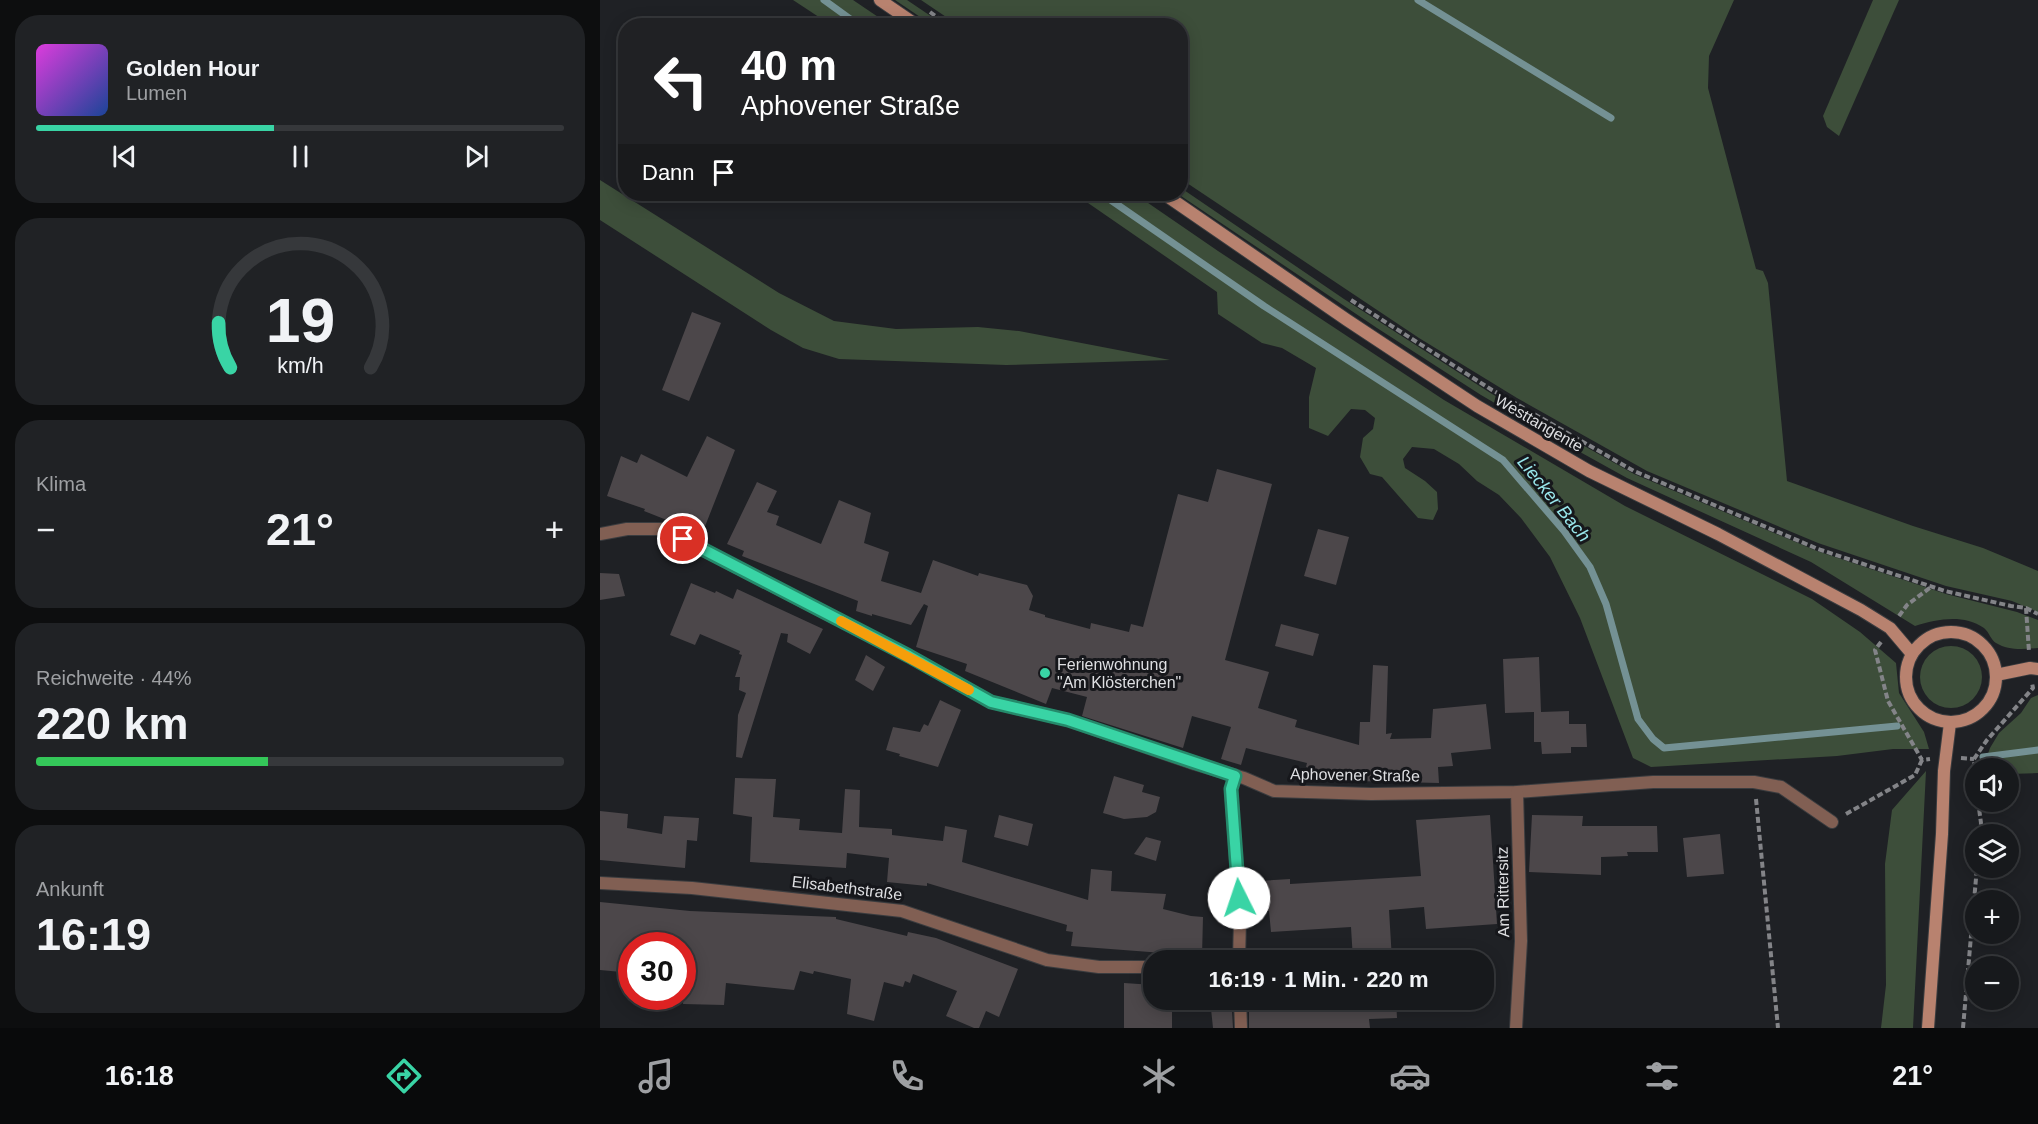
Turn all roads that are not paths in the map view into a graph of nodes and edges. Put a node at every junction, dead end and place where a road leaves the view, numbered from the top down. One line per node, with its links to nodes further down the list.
1 (880, 0): 2 (main road)
2 (906, 18)
3 (1174, 201): 5 (main road, Westtangente)
4 (600, 534): 9 (street, Aphovener Straße)
5 (1912, 654): 7 (main road); 8 (main road)
6 (2034, 669): 7 (main road)
7 (1996, 675): 8 (main road)
8 (1950, 723): 18 (main road)
9 (1235, 776): 10 (street, Aphovener Straße); 13 (street)
10 (1517, 792): 11 (street, Aphovener Straße); 17 (street, Am Rittersitz)
11 (1832, 822)
12 (600, 883): 14 (street, Elisabethstraße)
13 (1239, 950)
14 (1143, 967)
15 (1240, 1010): 16 (street)
16 (1241, 1028)
17 (1516, 1028)
18 (1928, 1028)

